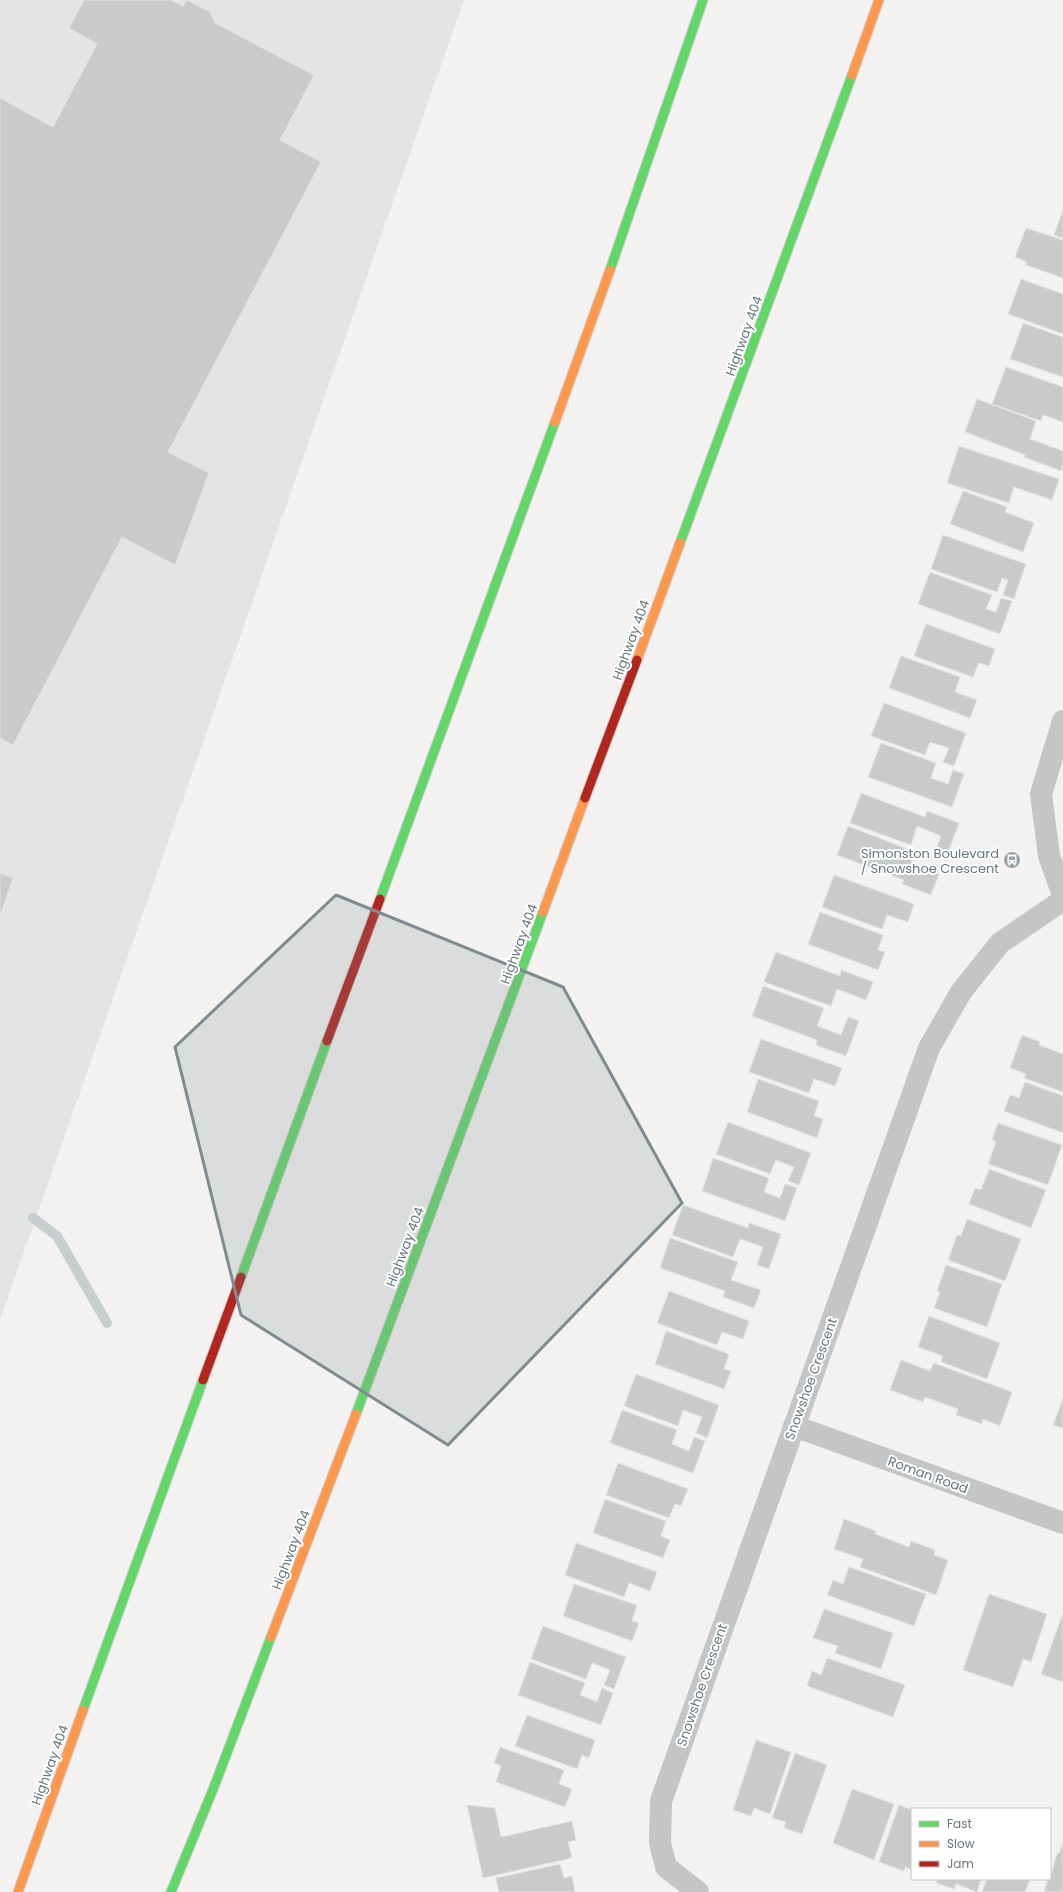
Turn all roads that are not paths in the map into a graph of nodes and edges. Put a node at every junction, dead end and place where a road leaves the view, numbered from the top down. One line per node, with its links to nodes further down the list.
1 (703, 0): 8 (highway, Highway 404)
2 (879, 0): 9 (highway, Highway 404)
3 (1063, 721): 4 (street)
4 (1063, 895)
5 (1063, 900): 6 (street, Snowshoe Crescent)
6 (794, 1426): 7 (street, Roman Road); 10 (street, Snowshoe Crescent)
7 (1063, 1523)
8 (18, 1892)
9 (171, 1892)
10 (698, 1892)

